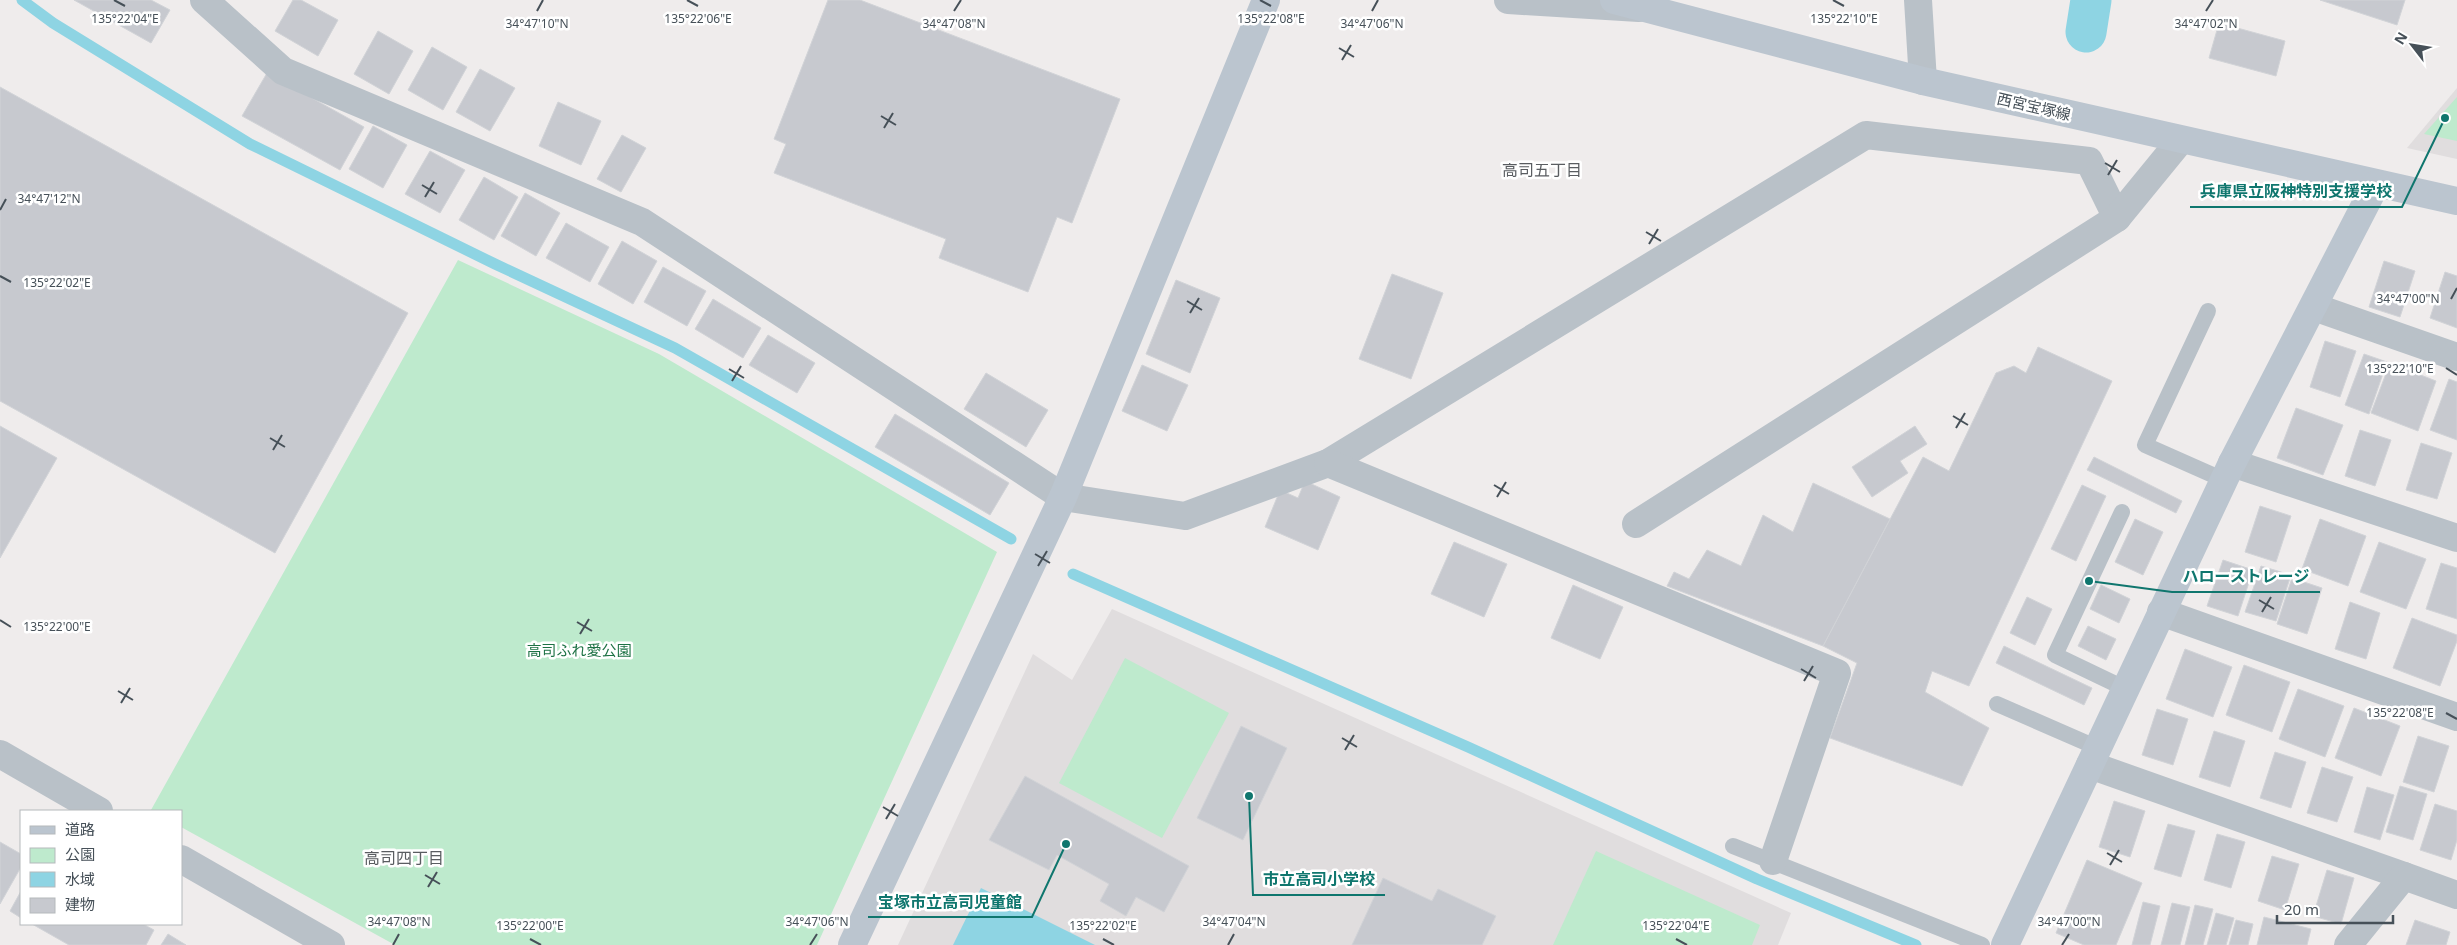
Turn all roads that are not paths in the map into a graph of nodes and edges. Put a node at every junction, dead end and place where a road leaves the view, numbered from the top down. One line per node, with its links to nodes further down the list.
1 (204, 0): 17 (street)
2 (1266, 0): 17 (street)
3 (1508, 0): 6 (street)
4 (1614, 0): 6 (street, 西宮宝塚線)
5 (1918, 0): 7 (street)
6 (1640, 8): 7 (street, 西宮宝塚線)
7 (1922, 80): 8 (street, 西宮宝塚線)
8 (2180, 140): 9 (street, 西宮宝塚線); 11 (street)
9 (2376, 184): 10 (street, 西宮宝塚線); 12 (street)
10 (2457, 201)
11 (2117, 218): 15 (street); 19 (street)
12 (2314, 307): 14 (street); 16 (street)
13 (2208, 311): 16 (lane)
14 (2457, 357)
15 (1328, 463): 17 (street); 30 (street)
16 (2228, 471): 20 (street); 21 (street)
17 (1062, 497): 34 (street)
18 (2122, 512): 22 (lane)
19 (1636, 524)
20 (2457, 538)
21 (2161, 612): 22 (street); 24 (street)
22 (2126, 689): 26 (street)
23 (1997, 704): 26 (lane)
24 (2457, 717)
25 (0, 754): 27 (street)
26 (2094, 756): 31 (street); 35 (street)
27 (97, 810)
28 (1733, 846): 30 (lane)
29 (182, 860): 33 (street)
30 (1773, 861): 35 (lane)
31 (2404, 876): 32 (street); 36 (street)
32 (2457, 895)
33 (331, 945)
34 (852, 945)
35 (2001, 945)
36 (2348, 945)

